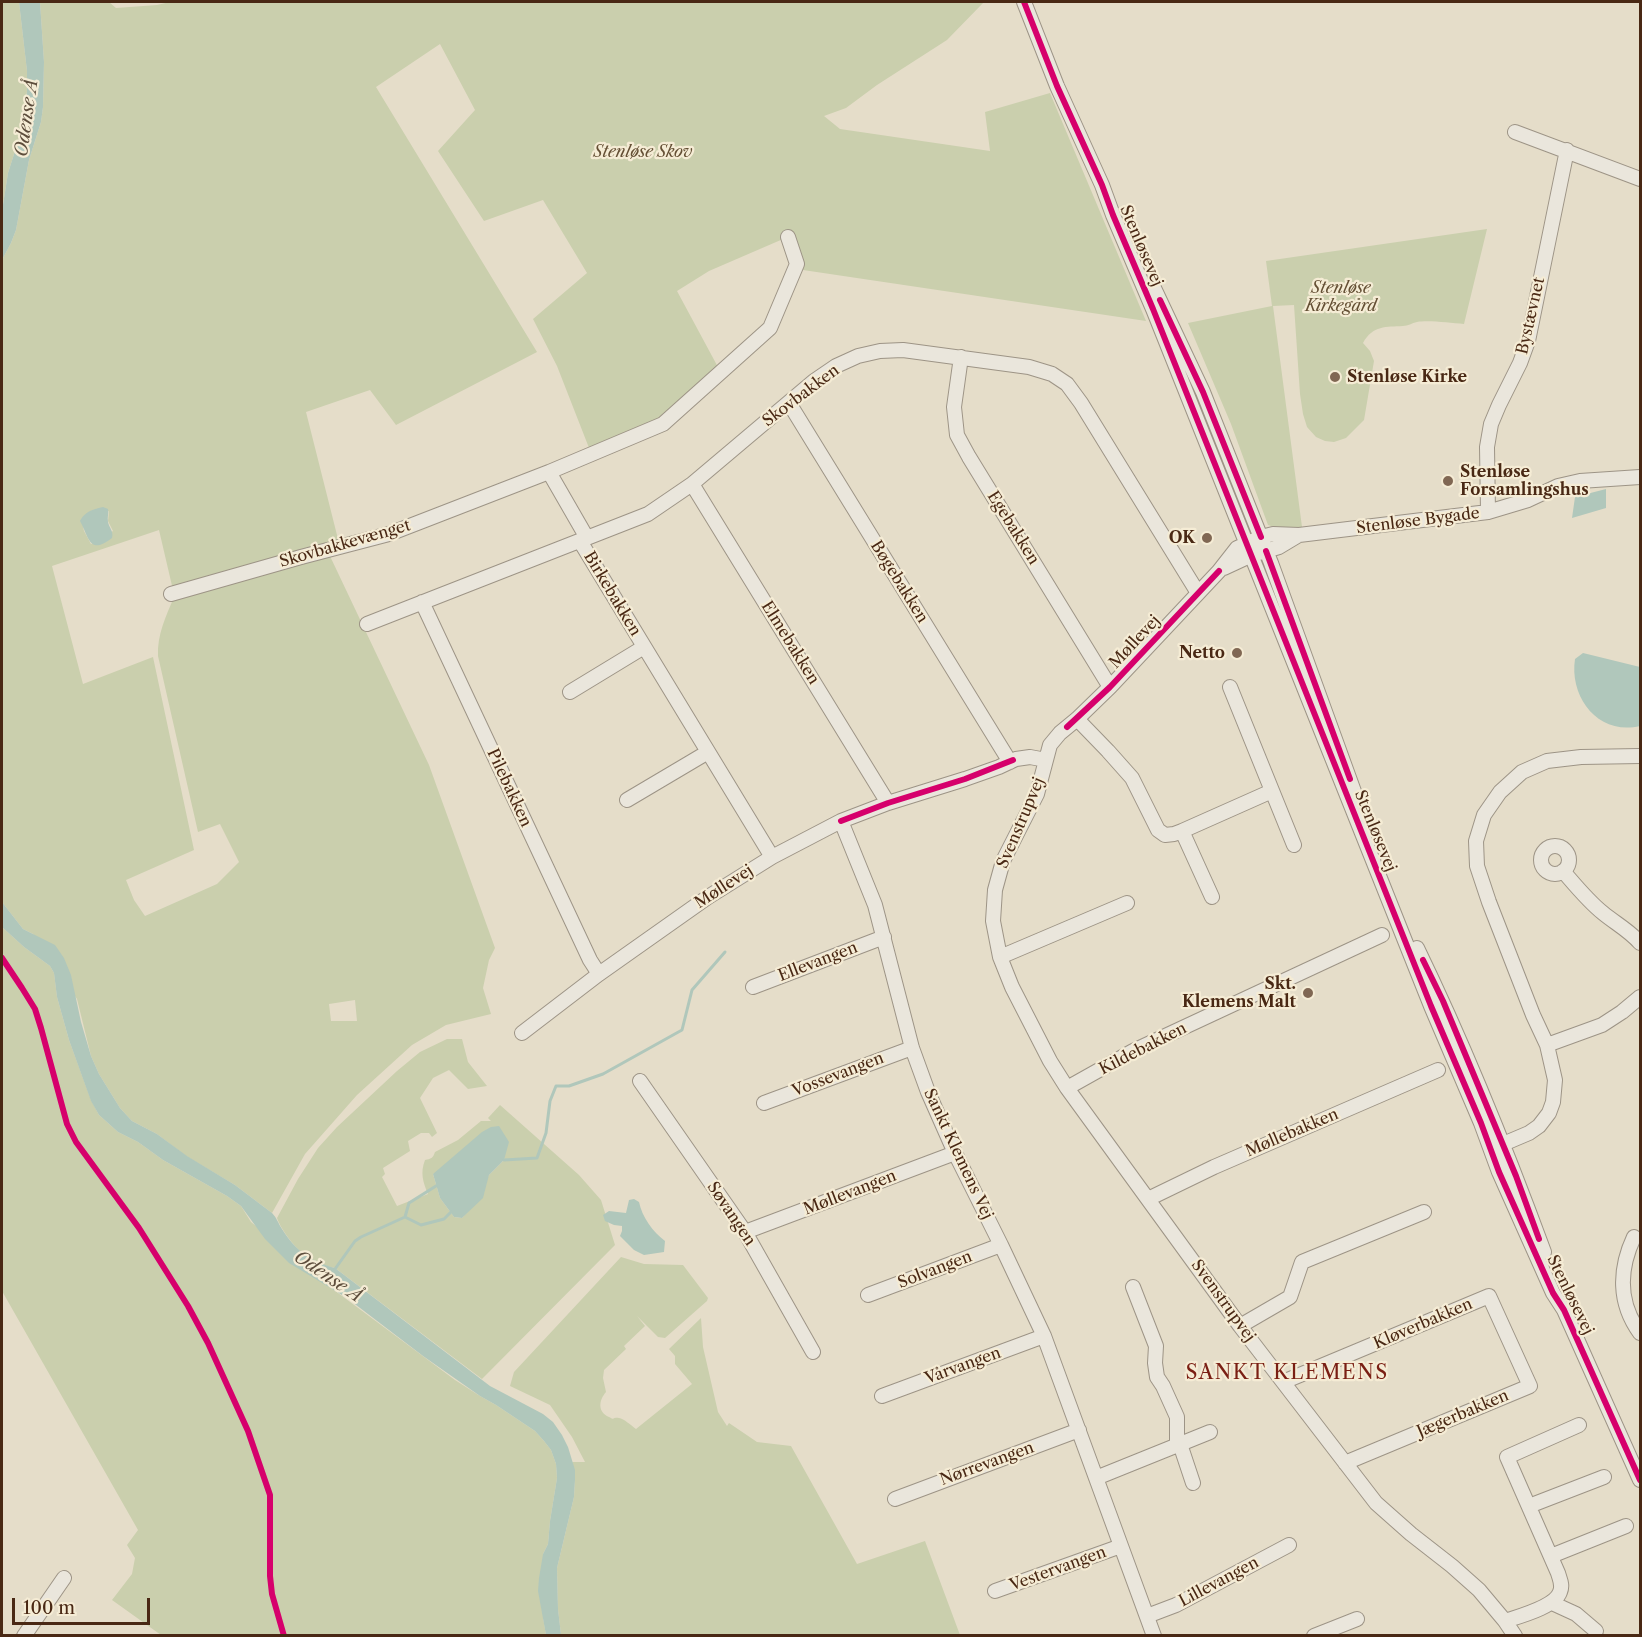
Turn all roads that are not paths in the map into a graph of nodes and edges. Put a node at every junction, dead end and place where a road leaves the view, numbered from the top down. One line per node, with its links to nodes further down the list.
1 (1024, 2): 5 (street, Stenløsevej)
2 (1515, 132): 3 (street)
3 (1567, 150): 4 (street); 12 (street, Bystævnet)
4 (1641, 179)
5 (1102, 185): 14 (street, Stenløsevej); 16 (street, Stenløsevej)
6 (788, 237): 9 (street, Skovbakkevænget)
7 (961, 357): 8 (street, Skovbakken); 17 (street, Skovbakken); 22 (street, Egebakken)
8 (789, 403): 11 (street, Skovbakken); 29 (street, Bøgebakken)
9 (549, 472): 15 (street); 18 (street, Skovbakkevænget)
10 (1641, 477): 12 (street, Stenløse Bygade)
11 (692, 484): 15 (street, Skovbakken); 32 (street, Elmebakken)
12 (1488, 512): 13 (street, Stenløse Bygade)
13 (1299, 535): 14 (street, Stenløse Bygade); 16 (street, Stenløse Bygade)
14 (1261, 537): 16 (street, Møllevej)
15 (583, 539): 19 (street, Skovbakken); 21 (street, Birkebakken)
16 (1255, 550): 17 (street, Møllevej); 54 (street, Stenløsevej)
17 (1198, 593): 22 (street, Møllevej)
18 (171, 594)
19 (422, 602): 20 (street, Skovbakken); 44 (street, Pilebakken)
20 (367, 624)
21 (644, 647): 24 (street, Birkebakken); 26 (street, Birkebakken)
22 (1110, 687): 25 (street, Møllevej)
23 (1230, 687): 30 (street)
24 (570, 692)
25 (1077, 719): 28 (street, Møllevej); 34 (street)
26 (708, 752): 31 (street); 36 (street, Birkebakken)
27 (1641, 756): 48 (street)
28 (1046, 760): 29 (street, Møllevej); 43 (street, Svenstrupvej)
29 (1010, 762): 32 (street, Møllevej)
30 (1272, 791): 34 (street); 35 (street)
31 (627, 800)
32 (888, 803): 33 (street, Møllevej)
33 (841, 821): 36 (street, Møllevej); 41 (street, Sankt Klemens Vej)
34 (1182, 831): 38 (street)
35 (1294, 845)
36 (772, 857): 44 (street, Møllevej)
37 (1563, 871): 42 (street)
38 (1212, 897)
39 (1127, 903): 43 (street)
40 (1382, 935): 52 (street, Kildebakken)
41 (884, 937): 45 (street, Ellevangen); 49 (street, Sankt Klemens Vej)
42 (1641, 943)
43 (1000, 957): 52 (street, Svenstrupvej)
44 (598, 974): 47 (street, Møllevej)
45 (753, 987)
46 (1641, 997): 48 (street)
47 (522, 1033)
48 (1547, 1045): 54 (street)
49 (912, 1048): 53 (street, Vossevangen); 55 (street, Sankt Klemens Vej)
50 (1438, 1070): 56 (street, Møllebakken)
51 (640, 1082): 58 (street, Søvangen)
52 (1067, 1088): 56 (street, Svenstrupvej)
53 (764, 1103)
54 (1497, 1146): 77 (street, Stenløsevej)
55 (955, 1153): 58 (street, Møllevangen); 60 (street, Sankt Klemens Vej)
56 (1148, 1199): 63 (street, Svenstrupvej)
57 (1424, 1212): 63 (street)
58 (745, 1232): 67 (street, Søvangen)
59 (1638, 1234): 64 (street)
60 (1001, 1245): 62 (street, Solvangen); 65 (street, Sankt Klemens Vej)
61 (1133, 1287): 73 (street)
62 (868, 1295)
63 (1240, 1326): 68 (street, Svenstrupvej)
64 (1641, 1333)
65 (1044, 1336): 69 (street, Vårvangen); 71 (street, Sankt Klemens Vej)
66 (1507, 1336): 68 (street, Kløverbakken); 74 (street, Jægerbakken)
67 (813, 1352)
68 (1283, 1382): 74 (street, Svenstrupvej)
69 (882, 1396)
70 (1579, 1425): 80 (street)
71 (1079, 1430): 76 (street, Sankt Klemens Vej); 79 (street, Nørrevangen)
72 (1210, 1432): 73 (street)
73 (1179, 1445): 76 (street); 78 (street)
74 (1345, 1463): 90 (street, Svenstrupvej)
75 (1604, 1477): 80 (street)
76 (1096, 1479): 83 (street, Sankt Klemens Vej)
77 (1641, 1480)
78 (1192, 1483)
79 (895, 1498)
80 (1529, 1506): 84 (street)
81 (1626, 1526): 84 (street)
82 (1289, 1545): 88 (street, Lillevangen)
83 (1121, 1546): 86 (street, Vestervangen); 88 (street, Sankt Klemens Vej)
84 (1551, 1556): 87 (street)
85 (64, 1578): 92 (street)
86 (995, 1591)
87 (1552, 1603): 90 (street); 91 (street)
88 (1147, 1616): 93 (street, Sankt Klemens Vej)
89 (1357, 1619): 94 (street)
90 (1505, 1621): 95 (street, Svenstrupvej)
91 (1596, 1630)
92 (24, 1635)
93 (1154, 1635)
94 (1314, 1635)
95 (1515, 1635)

